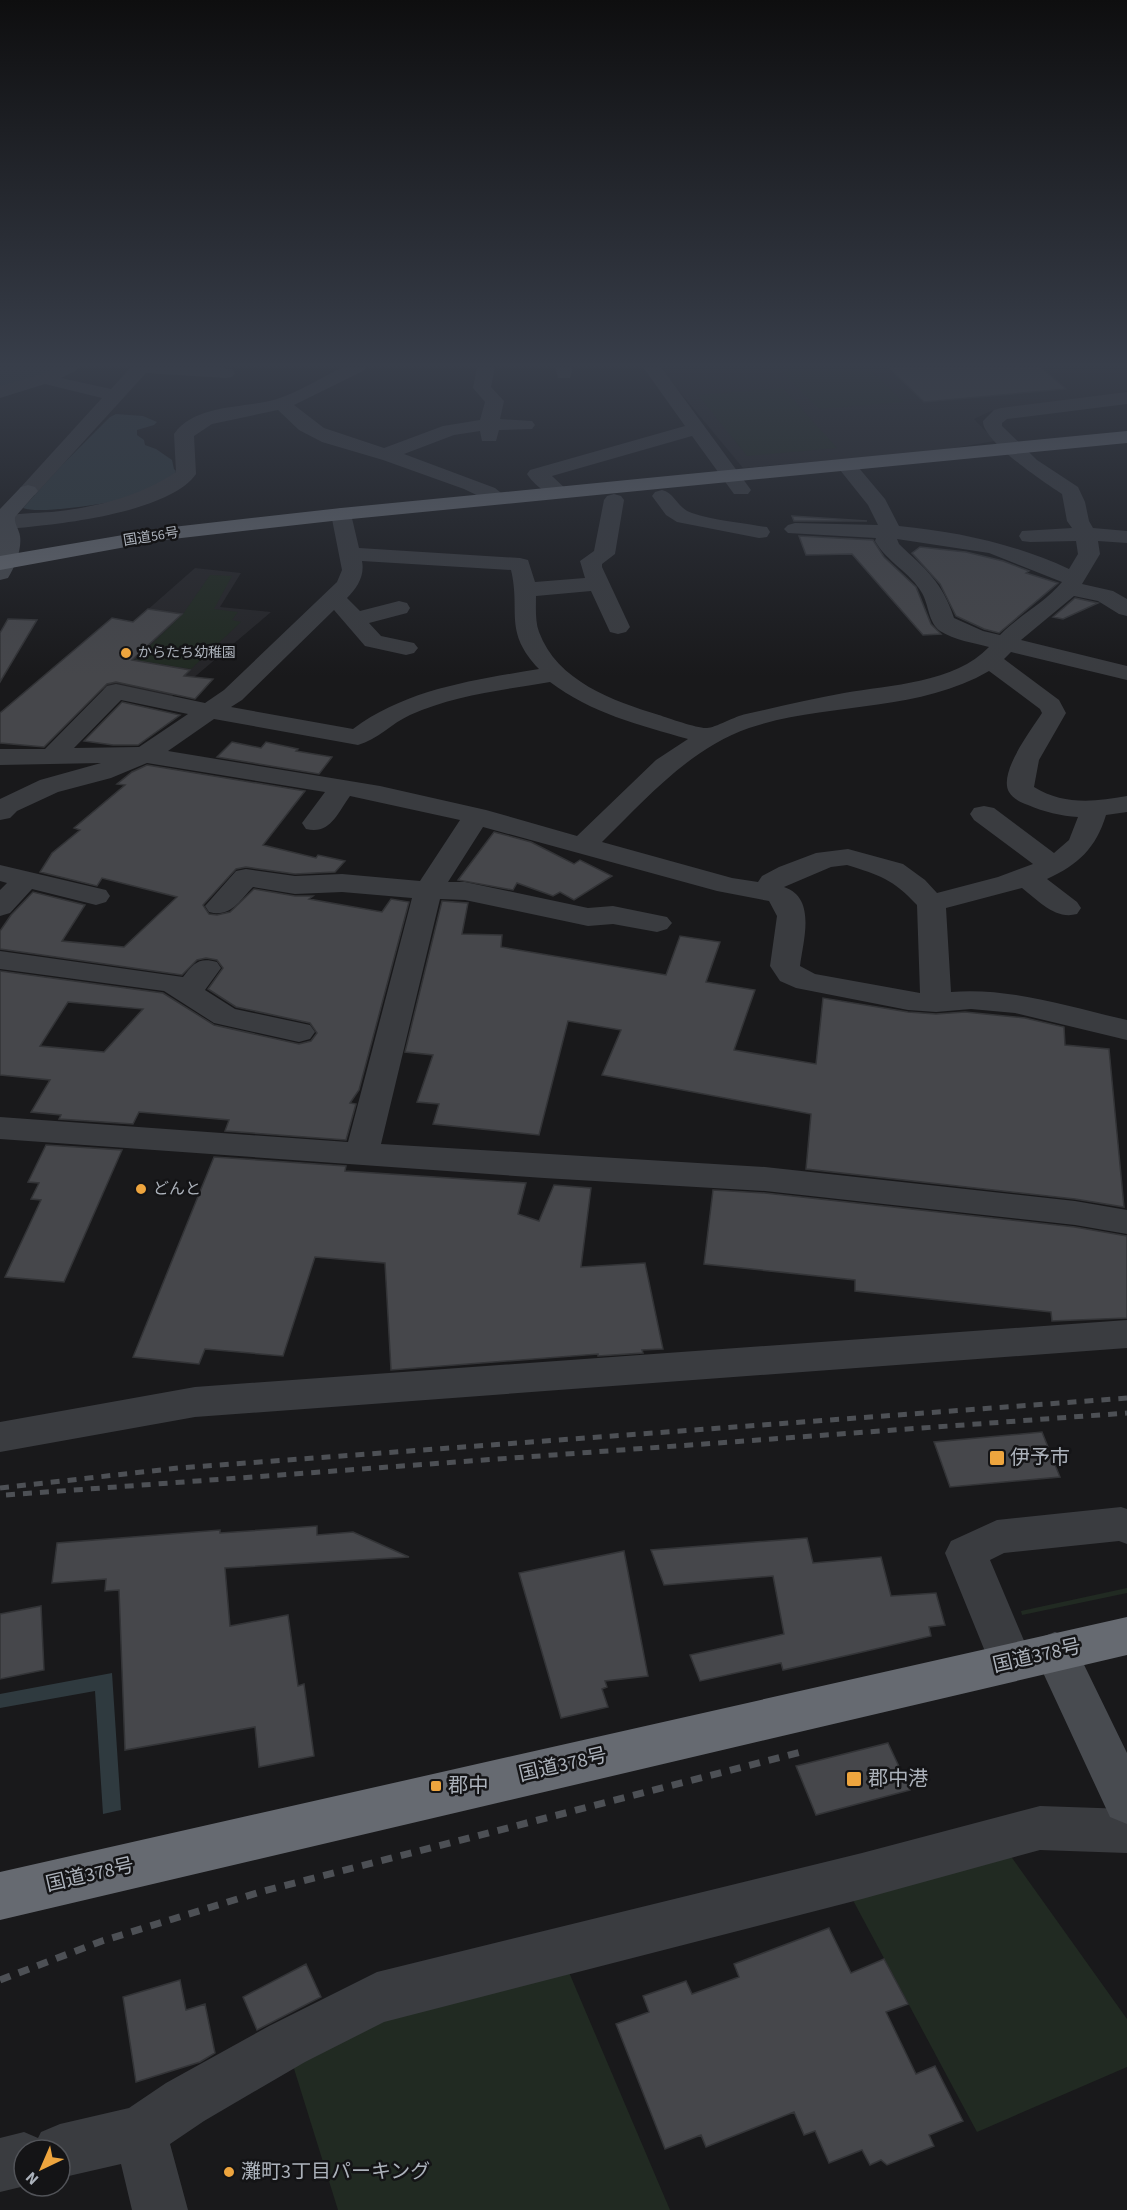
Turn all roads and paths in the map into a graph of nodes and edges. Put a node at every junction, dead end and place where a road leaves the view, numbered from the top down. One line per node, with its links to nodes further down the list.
1 (49, 470): 15 (street)
2 (186, 470): 15 (street)
3 (427, 470): 12 (street)
4 (550, 470): 10 (street)
5 (727, 470): 9 (street)
6 (873, 470): 8 (highway, 国道56号)
7 (1042, 470): 19 (street)
8 (853, 472): 9 (highway, 国道56号); 18 (street)
9 (736, 482): 10 (highway, 国道56号); 11 (highway, 国道56号)
10 (558, 491): 12 (highway, 国道56号)
11 (662, 496): 13 (highway, 国道56号); 17 (street)
12 (496, 497): 14 (highway, 国道56号)
13 (614, 500): 14 (highway, 国道56号); 24 (street)
14 (343, 519): 22 (street); 23 (highway, 国道56号)
15 (4, 522): 23 (street)
16 (795, 529): 18 (street)
17 (759, 532)
18 (888, 533): 25 (street); 33 (street)
19 (1086, 534): 20 (street); 21 (street); 25 (street)
20 (1030, 536)
21 (1127, 537)
22 (350, 554): 26 (street); 27 (street)
23 (1, 569)
24 (600, 584): 26 (street); 31 (street)
25 (1071, 584): 29 (street); 33 (street)
26 (524, 590): 35 (street)
27 (333, 598): 30 (street); 36 (street)
28 (399, 608): 30 (street)
29 (1127, 609)
30 (354, 620): 32 (street)
31 (618, 627)
32 (406, 648)
33 (998, 652): 34 (street); 37 (street); 43 (street)
34 (1127, 673)
35 (555, 674): 36 (street); 37 (street)
36 (209, 711): 38 (street); 39 (street)
37 (710, 737): 48 (street)
38 (144, 755): 39 (street); 41 (street); 44 (street)
39 (52, 756): 40 (street)
40 (0, 757)
41 (343, 787): 46 (street); 47 (street)
42 (1127, 804): 43 (street)
43 (1094, 810): 49 (street)
44 (0, 812)
45 (984, 814): 49 (street)
46 (476, 816): 48 (street); 52 (street)
47 (316, 823)
48 (581, 847): 53 (street)
49 (1052, 865): 51 (street)
50 (13, 876): 54 (street); 57 (street)
51 (1025, 876): 55 (street); 58 (street)
52 (430, 890): 56 (street); 59 (street); 67 (street)
53 (767, 891): 55 (street); 63 (street)
54 (96, 896)
55 (931, 903): 63 (street)
56 (219, 906)
57 (0, 907)
58 (1067, 908)
59 (657, 923)
60 (0, 960): 62 (street)
61 (206, 968): 62 (street)
62 (187, 992): 65 (street)
63 (936, 1003): 64 (street)
64 (1127, 1030)
65 (299, 1032)
66 (0, 1128): 67 (street)
67 (363, 1154): 68 (street)
68 (1127, 1222)
69 (1127, 1334): 70 (street)
70 (0, 1437)
71 (1127, 1527): 74 (street)
72 (1127, 1636): 73 (highway, 国道378号)
73 (1054, 1652): 74 (highway, 国道378号); 75 (street)
74 (1011, 1662): 77 (highway, 国道378号)
75 (1122, 1779)
76 (1127, 1831): 78 (street)
77 (0, 1896)
78 (140, 2132): 79 (street); 80 (street)
79 (72, 2148)
80 (160, 2210)

